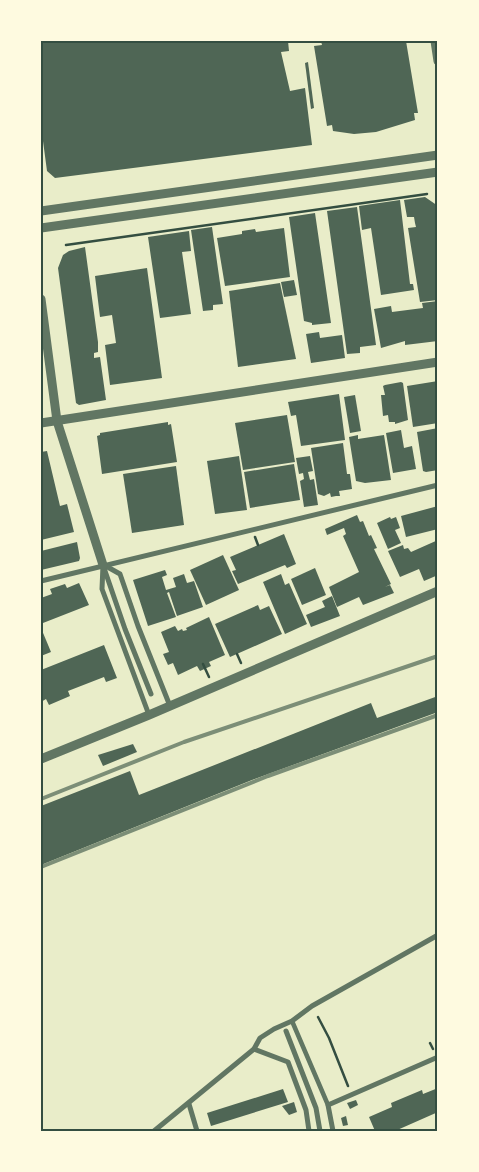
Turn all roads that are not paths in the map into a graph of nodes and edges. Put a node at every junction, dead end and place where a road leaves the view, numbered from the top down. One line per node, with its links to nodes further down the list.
1 (435, 41): 2 (street)
2 (438, 60)
3 (438, 155): 5 (street)
4 (438, 172): 6 (street)
5 (41, 211)
6 (41, 228)
7 (41, 299): 9 (street)
8 (438, 362): 9 (street)
9 (57, 421): 10 (street); 12 (street)
10 (41, 423)
11 (438, 486): 12 (street)
12 (104, 565): 13 (street); 15 (street); 16 (street); 17 (street)
13 (41, 581)
14 (438, 591): 16 (street)
15 (151, 694)
16 (170, 706): 17 (street)
17 (149, 715): 18 (street)
18 (41, 759)
19 (438, 935): 20 (street)
20 (292, 1021): 22 (street); 25 (street)
21 (286, 1031): 29 (street)
22 (254, 1049): 24 (street); 28 (street)
23 (438, 1057): 25 (street)
24 (189, 1104): 26 (street); 27 (street)
25 (328, 1104): 30 (street)
26 (154, 1131)
27 (197, 1131)
28 (309, 1131)
29 (320, 1131)
30 (333, 1131)

